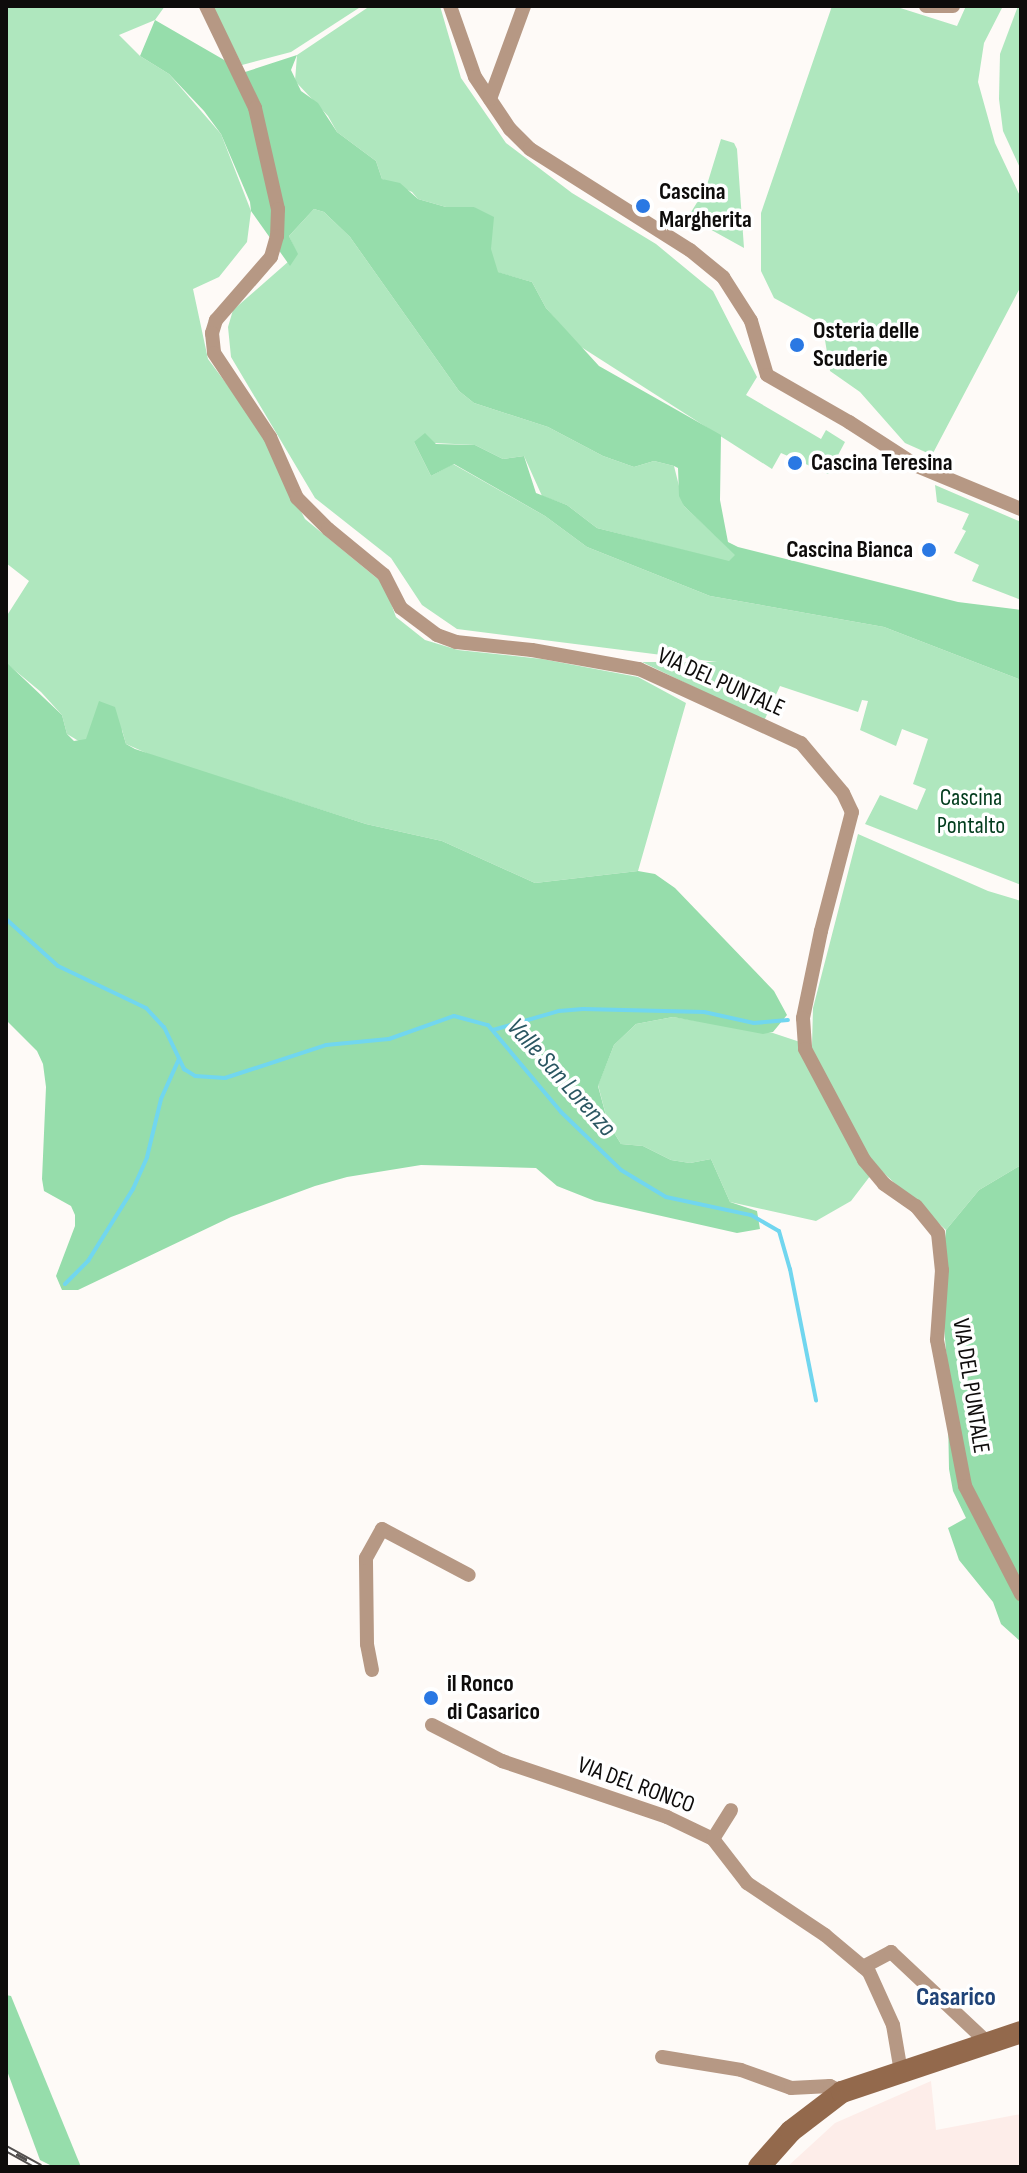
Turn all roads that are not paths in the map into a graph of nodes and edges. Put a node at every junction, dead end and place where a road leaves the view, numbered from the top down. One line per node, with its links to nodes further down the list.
1 (206, 6): 9 (street, VIA DEL PUNTALE)
2 (450, 6): 6 (street)
3 (524, 6): 6 (street)
4 (926, 6): 5 (street)
5 (953, 6)
6 (490, 99): 7 (street)
7 (1021, 509)
8 (469, 1575): 10 (street)
9 (1021, 1594)
10 (372, 1670)
11 (432, 1725): 13 (street, VIA DEL RONCO)
12 (731, 1810): 13 (street)
13 (713, 1839): 14 (street, VIA DEL RONCO)
14 (863, 1967): 16 (street); 18 (street, VIA DEL RONCO)
15 (1021, 2032): 16 (street)
16 (987, 2042): 18 (street)
17 (662, 2057): 19 (street)
18 (901, 2072): 19 (street)
19 (842, 2092): 20 (street)
20 (759, 2167)

